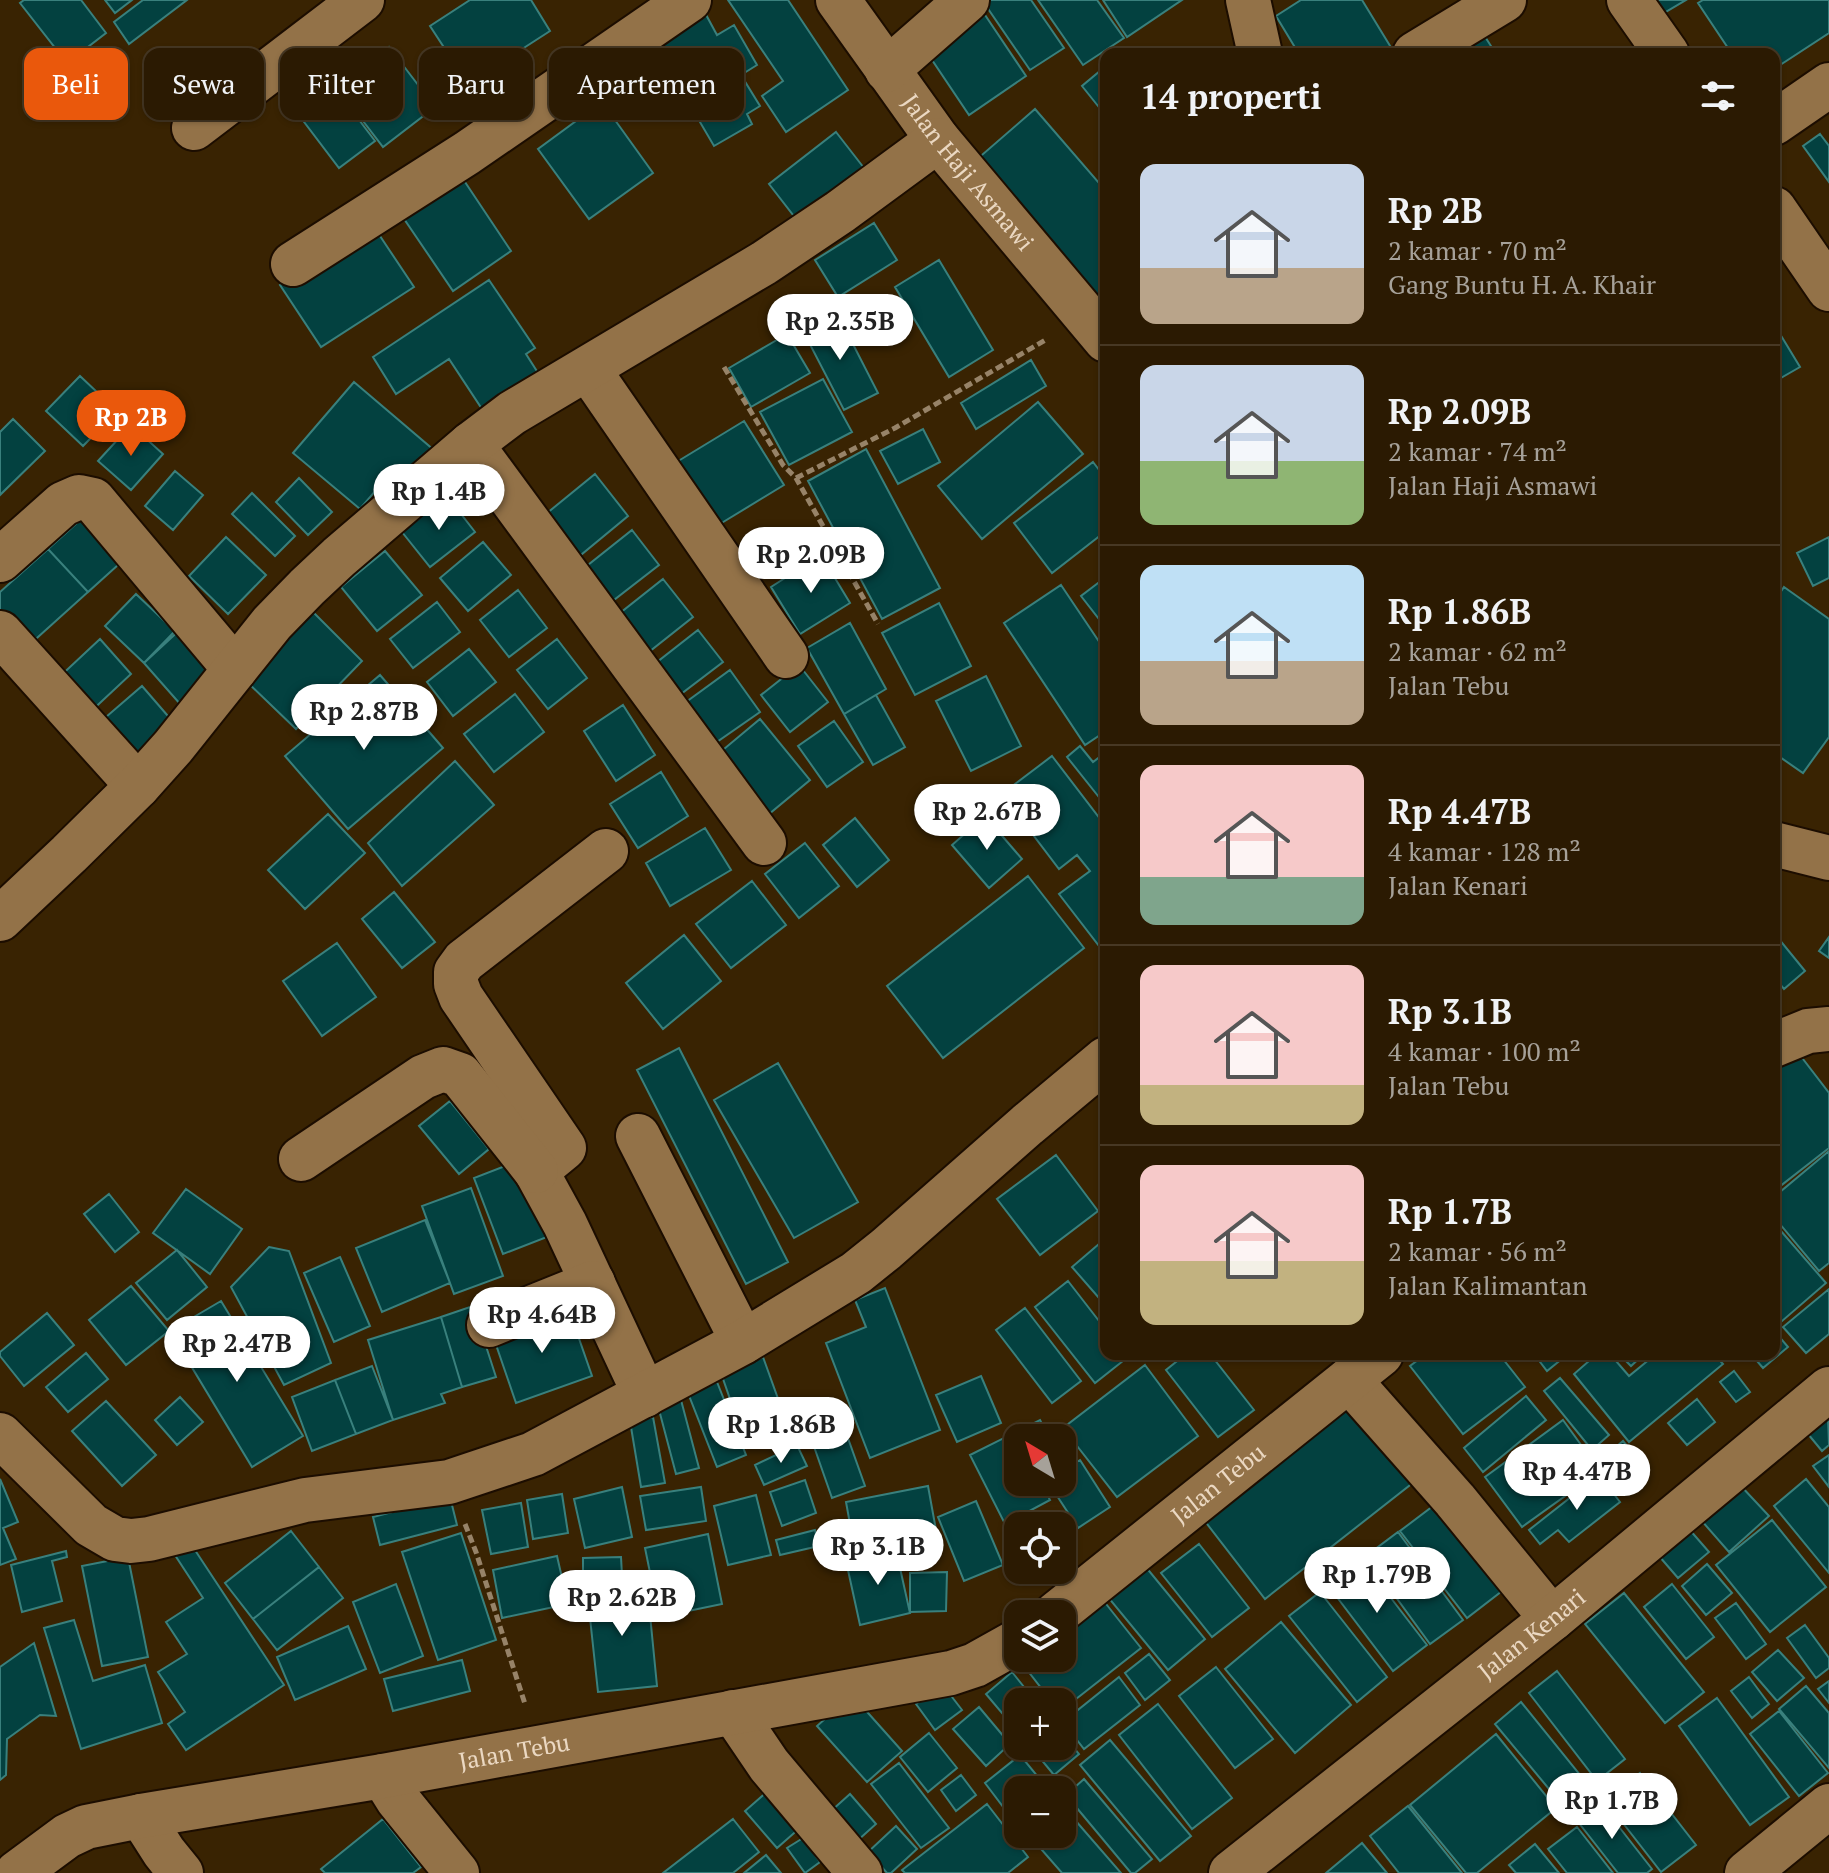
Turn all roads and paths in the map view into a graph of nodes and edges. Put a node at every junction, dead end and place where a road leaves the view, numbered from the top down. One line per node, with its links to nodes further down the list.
1 (362, 0): 14 (street)
2 (689, 0): 17 (street)
3 (838, 0): 11 (street, Jalan Haji Asmawi)
4 (967, 0): 11 (street)
5 (1248, 0): 8 (street)
6 (1504, 0): 9 (street)
7 (1629, 0): 10 (street)
8 (1259, 48)
9 (1425, 48)
10 (1663, 48)
11 (887, 70): 15 (street, Jalan Haji Asmawi)
12 (1829, 85): 13 (street)
13 (1780, 119)
14 (194, 128)
15 (938, 140): 19 (street, Jalan Haji Asmawi); 21 (street)
16 (1780, 218): 18 (street)
17 (293, 264)
18 (1829, 289)
19 (1096, 328): 23 (path)
20 (724, 367): 23 (path)
21 (588, 369): 22 (street); 27 (street)
22 (471, 444): 28 (street); 30 (street)
23 (796, 478): 25 (path)
24 (0, 560): 28 (street)
25 (878, 624)
26 (0, 633): 29 (street)
27 (786, 656)
28 (235, 669): 29 (street)
29 (138, 786): 34 (street)
30 (764, 843)
31 (1780, 846): 33 (street)
32 (606, 851): 40 (street)
33 (1829, 858)
34 (0, 919)
35 (1829, 1029): 36 (street)
36 (1780, 1043)
37 (1100, 1064): 43 (street)
38 (638, 1136): 43 (street)
39 (301, 1159): 40 (street)
40 (536, 1171): 41 (street)
41 (593, 1283): 42 (street); 46 (street)
42 (489, 1325)
43 (743, 1342): 46 (street)
44 (1365, 1367): 49 (street, Jalan Tebu); 50 (street)
45 (1829, 1389): 50 (street, Jalan Kenari)
46 (645, 1395): 48 (street)
47 (0, 1435): 48 (street)
48 (449, 1482): 53 (path)
49 (1074, 1600)
50 (1552, 1619): 61 (street, Jalan Kenari)
51 (1004, 1649): 52 (street, Jalan Tebu)
52 (733, 1712): 53 (street, Jalan Tebu); 60 (street)
53 (538, 1748): 54 (street, Jalan Tebu)
54 (383, 1776): 56 (street, Jalan Tebu); 59 (street)
55 (1829, 1806): 62 (street)
56 (141, 1816): 57 (street, Jalan Tebu); 58 (street)
57 (17, 1873)
58 (181, 1873)
59 (457, 1873)
60 (860, 1873)
61 (1231, 1873)
62 (1747, 1873)

